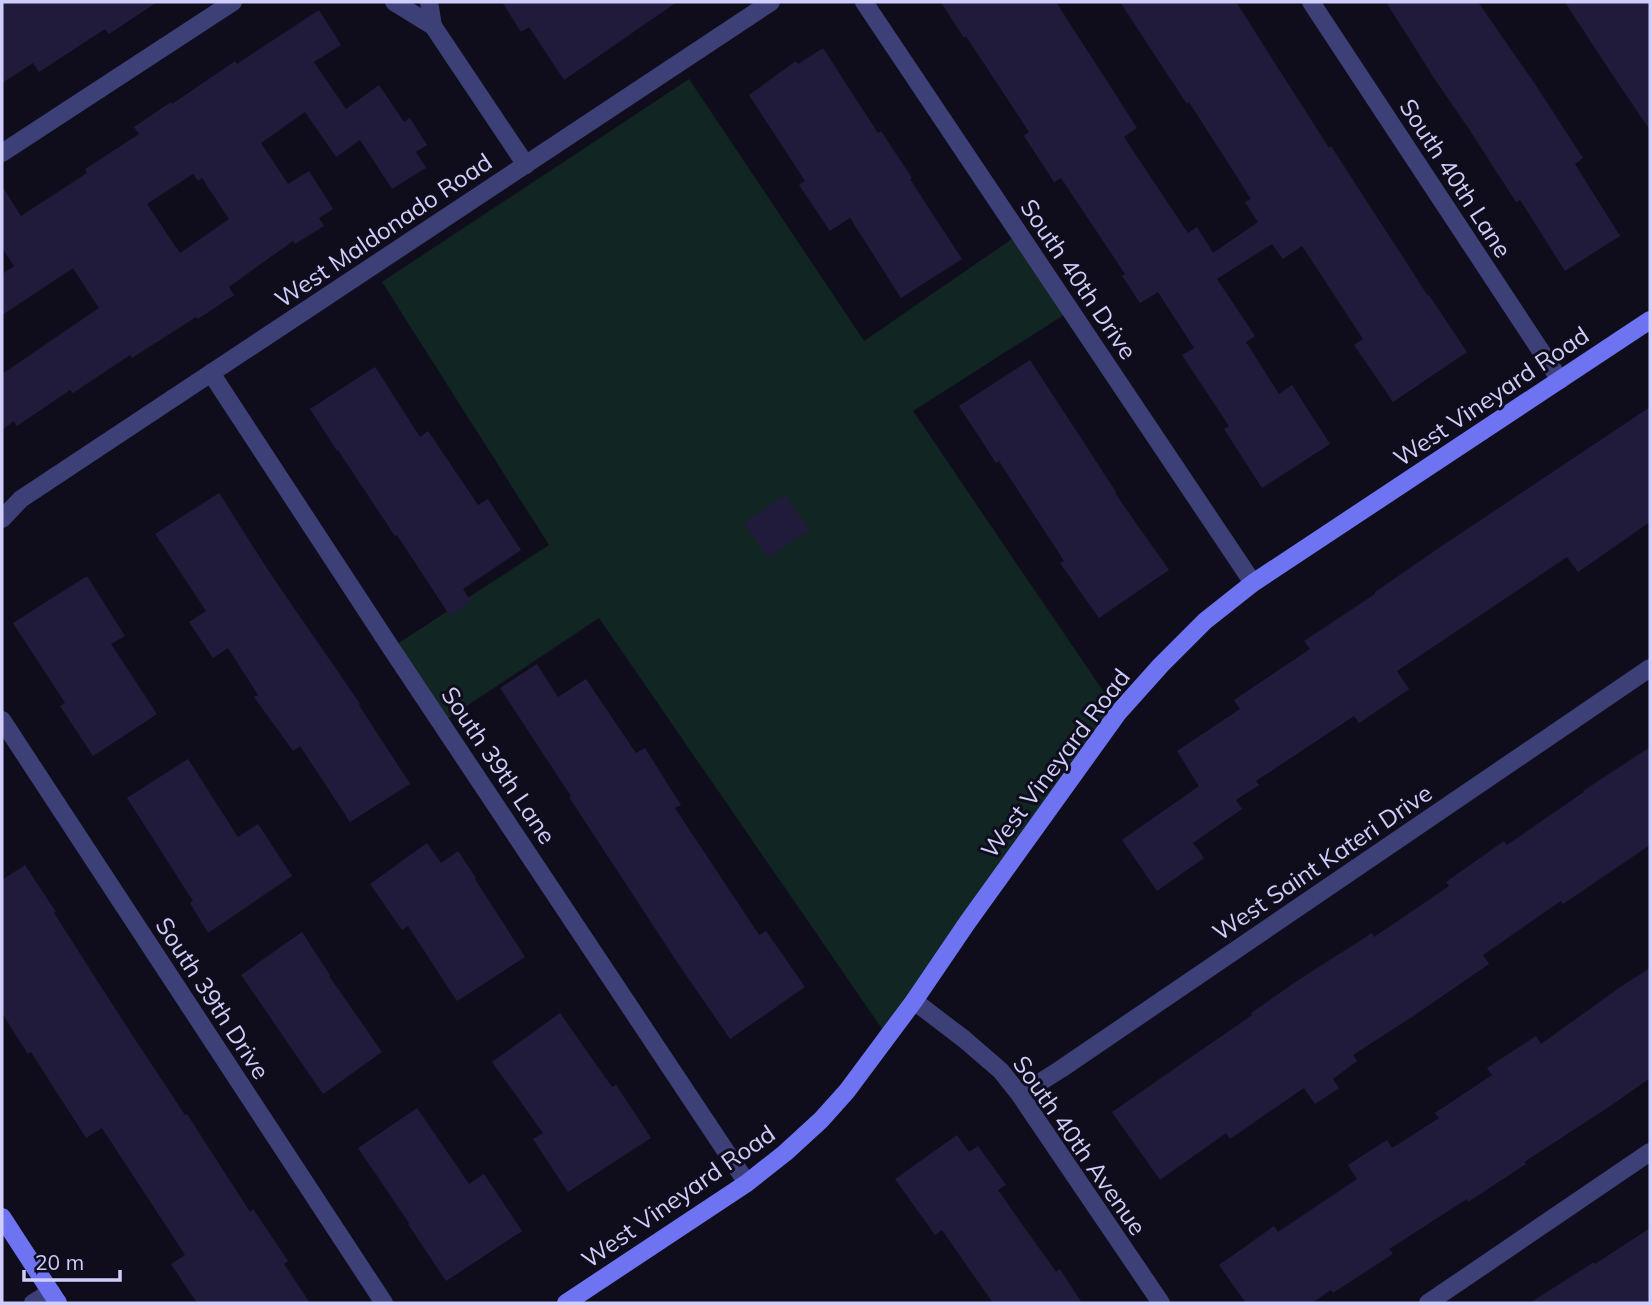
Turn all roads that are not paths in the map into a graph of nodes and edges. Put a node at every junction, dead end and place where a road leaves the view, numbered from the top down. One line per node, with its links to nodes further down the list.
1 (233, 2): 8 (street)
2 (394, 2): 7 (street)
3 (429, 2): 7 (street)
4 (771, 2): 9 (street, West Maldonado Road)
5 (864, 2): 16 (street, South 40th Drive)
6 (1311, 2): 12 (street, South 40th Lane)
7 (433, 26): 9 (street)
8 (2, 153)
9 (526, 165): 11 (street, West Maldonado Road)
10 (1650, 320): 12 (street, West Vineyard Road)
11 (211, 373): 13 (street, West Maldonado Road); 22 (street, South 39th Lane)
12 (1560, 380): 16 (street, West Vineyard Road)
13 (21, 499): 14 (street, West Maldonado Road); 15 (street, West Maldonado Road)
14 (2, 503)
15 (2, 519)
16 (1253, 583): 19 (street, West Vineyard Road)
17 (1650, 668): 20 (street, West Saint Kateri Drive)
18 (2, 720): 26 (street, South 39th Drive)
19 (914, 1001): 20 (street, South 40th Avenue); 22 (street, West Vineyard Road)
20 (1020, 1095): 28 (street, South 40th Avenue)
21 (1650, 1152): 29 (street)
22 (747, 1183): 27 (street, West Vineyard Road)
23 (2, 1217): 24 (street)
24 (54, 1297): 25 (street)
25 (33, 1303)
26 (384, 1303)
27 (566, 1303)
28 (1161, 1303)
29 (1428, 1303)

